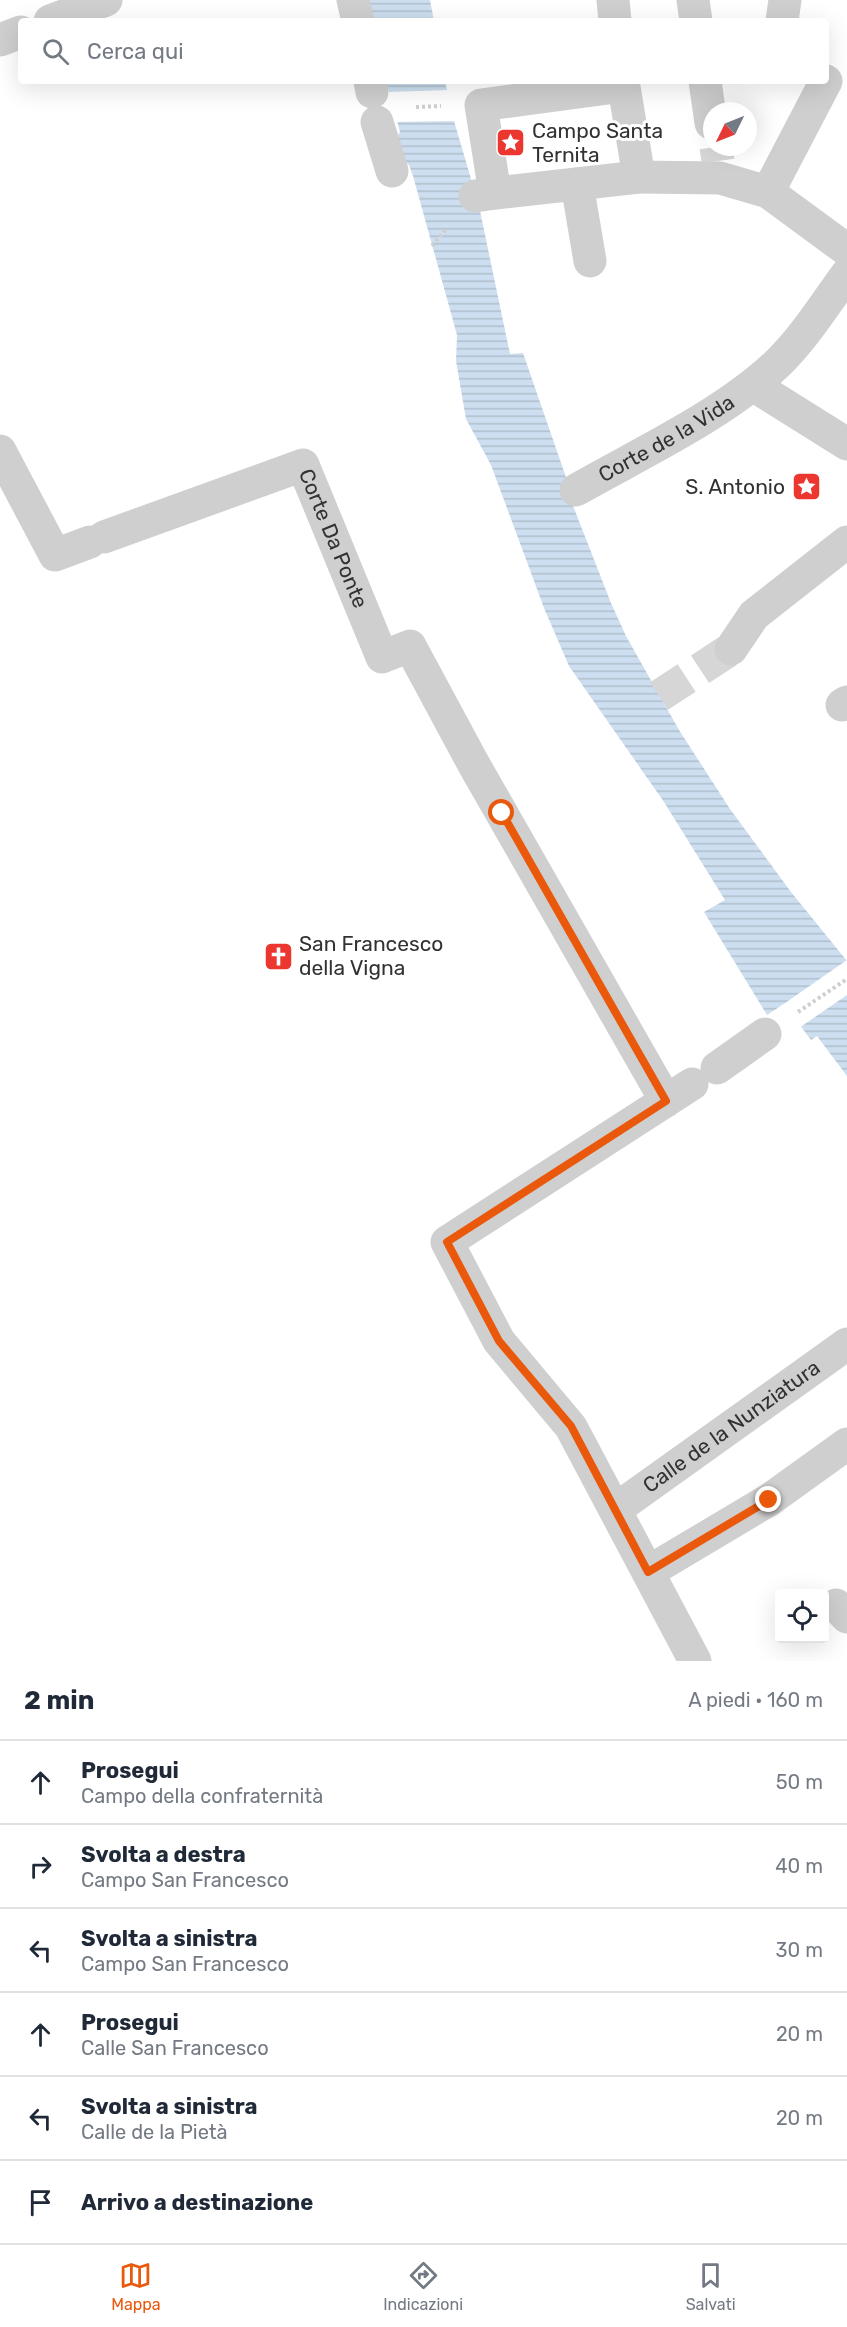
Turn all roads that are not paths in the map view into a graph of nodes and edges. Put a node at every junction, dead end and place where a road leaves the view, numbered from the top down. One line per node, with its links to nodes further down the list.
1 (106, 0): 6 (street)
2 (353, 0): 7 (street)
3 (613, 0): 8 (street)
4 (693, 0): 9 (street)
5 (785, 0): 10 (street)
6 (58, 18)
7 (356, 18)
8 (615, 18)
9 (696, 18)
10 (782, 18)
11 (18, 33): 12 (street)
12 (0, 40)
13 (617, 84): 21 (street)
14 (623, 84): 20 (street)
15 (705, 84): 18 (street)
16 (826, 84): 22 (street)
17 (373, 98): 19 (street)
18 (708, 102)
19 (392, 171)
20 (651, 177): 21 (street); 22 (street)
21 (577, 184): 24 (street)
22 (768, 192): 23 (street)
23 (847, 250)
24 (590, 261)
25 (847, 274): 26 (street, Corte de la Vida)
26 (753, 385): 27 (street, Corte de la Vida); 29 (street, Corte de la Vida)
27 (847, 444)
28 (0, 451): 33 (street, Corte Da Ponte)
29 (576, 490)
30 (847, 542): 31 (street)
31 (731, 649)
32 (765, 1034): 33 (street)
33 (692, 1085): 36 (street)
34 (847, 1344): 36 (street, Calle de la Nunziatura)
35 (847, 1444): 37 (street)
36 (616, 1509): 37 (street)
37 (648, 1572): 38 (street)
38 (695, 1661)

